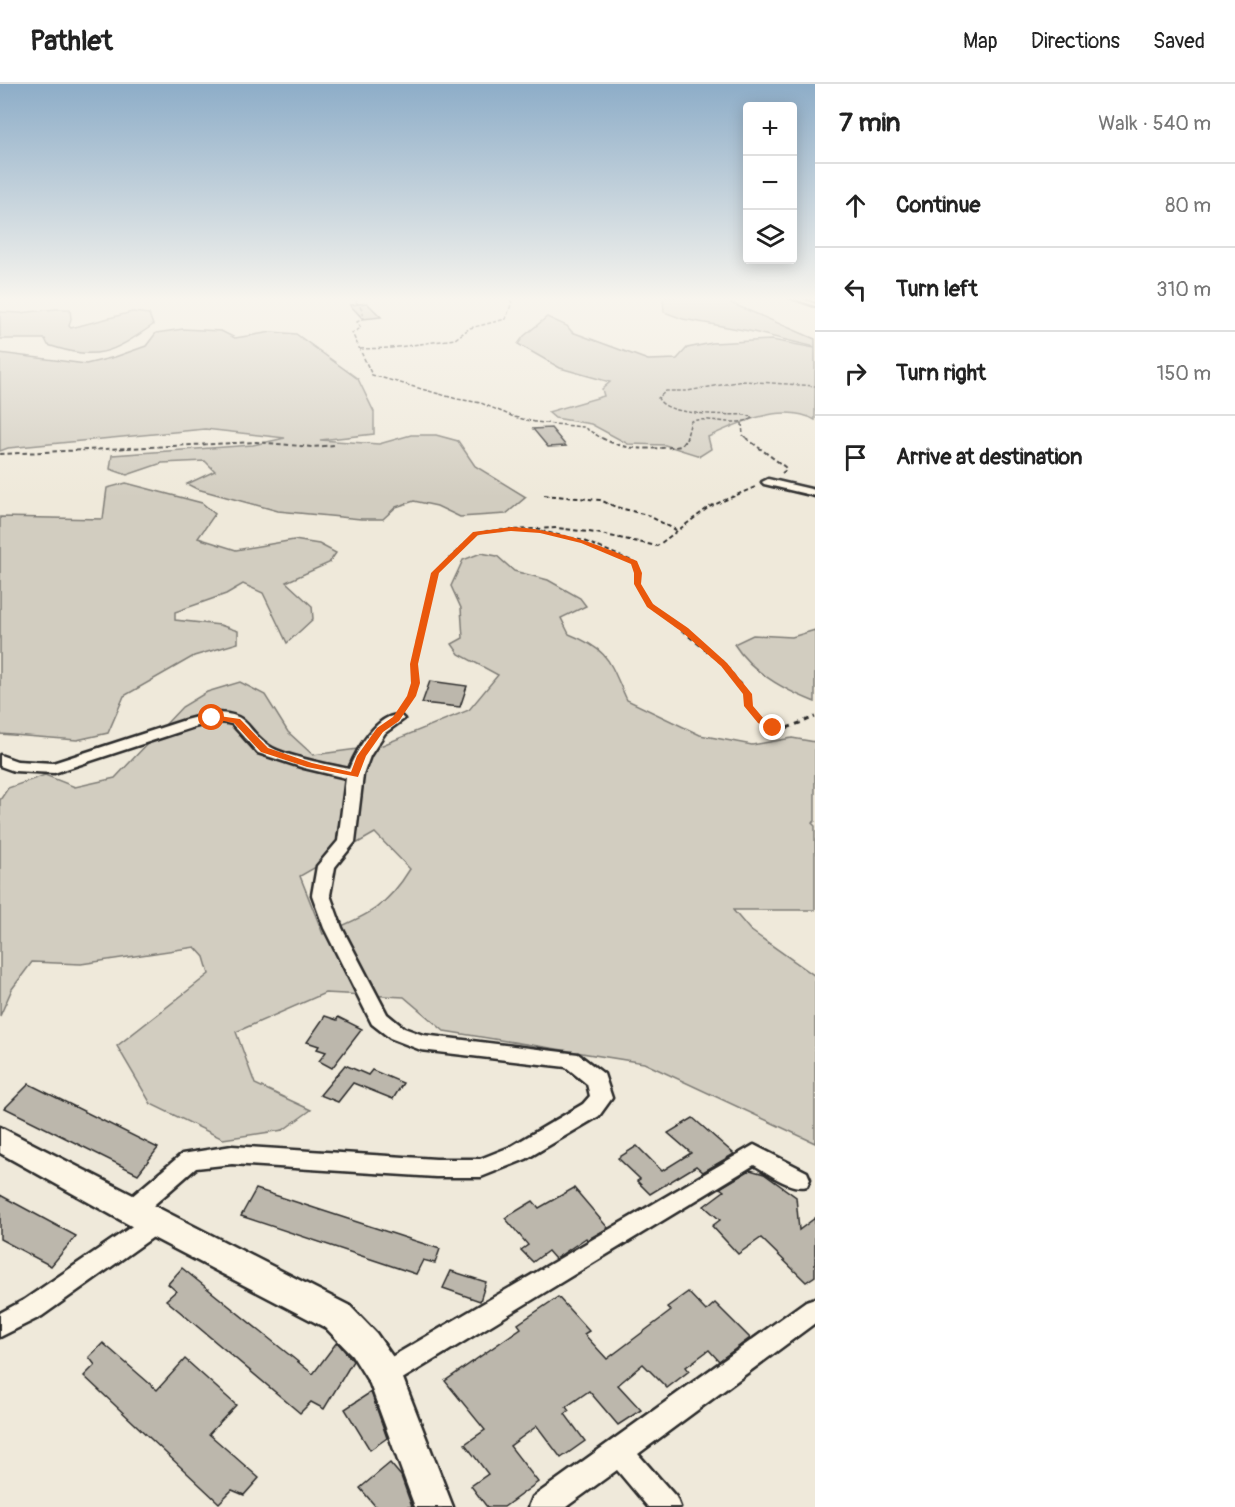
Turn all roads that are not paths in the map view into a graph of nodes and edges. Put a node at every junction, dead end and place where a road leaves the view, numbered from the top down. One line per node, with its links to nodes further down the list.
1 (768, 482): 2 (street)
2 (815, 494)
3 (396, 719): 5 (street)
4 (0, 760): 5 (street)
5 (355, 775): 8 (street)
6 (0, 1140): 8 (street)
7 (799, 1179): 11 (street)
8 (143, 1217): 10 (street); 11 (street)
9 (815, 1309): 12 (street)
10 (0, 1326)
11 (385, 1375): 13 (street)
12 (619, 1452): 14 (street); 15 (street)
13 (434, 1507)
14 (543, 1507)
15 (666, 1507)

